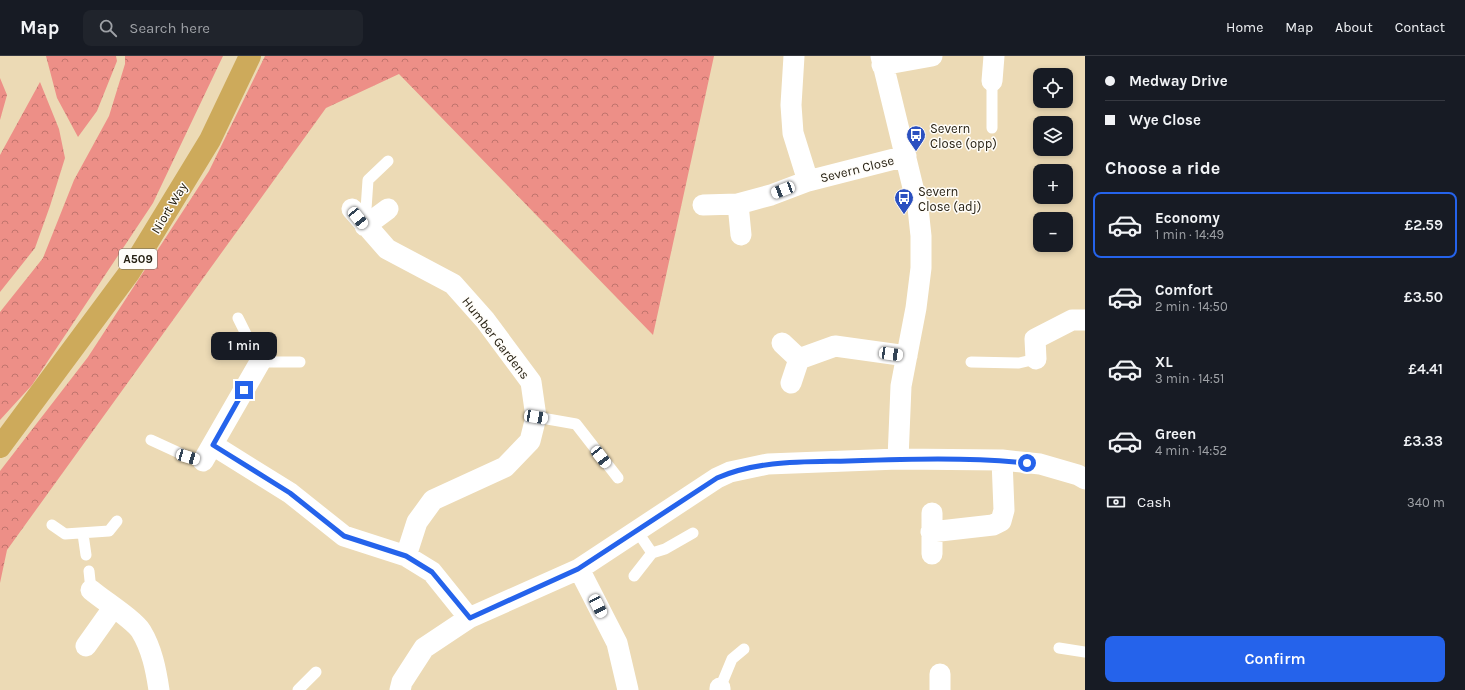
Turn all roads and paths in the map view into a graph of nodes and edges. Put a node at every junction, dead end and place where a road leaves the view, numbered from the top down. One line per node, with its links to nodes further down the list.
1 (250, 56): 29 (highway, Niort Way / A509)
2 (794, 56): 10 (street, Severn Close)
3 (932, 56): 5 (street)
4 (994, 56): 6 (street)
5 (881, 61): 8 (street)
6 (992, 81): 7 (lane)
7 (992, 128)
8 (906, 156): 10 (street, Severn Close); 20 (street)
9 (388, 161): 15 (lane)
10 (808, 181): 11 (street, Severn Close)
11 (738, 204): 12 (street, Severn Close); 16 (street)
12 (703, 205)
13 (352, 209): 15 (street, Humber Gardens)
14 (388, 209): 15 (street)
15 (365, 226): 27 (street, Humber Gardens)
16 (742, 235)
17 (238, 318): 23 (lane)
18 (1085, 320): 22 (street)
19 (782, 343): 21 (street)
20 (907, 356): 21 (street); 31 (street)
21 (799, 359): 26 (street)
22 (1036, 359): 25 (lane)
23 (260, 362): 24 (lane); 30 (street)
24 (300, 362)
25 (971, 362)
26 (791, 383)
27 (536, 417): 33 (lane); 43 (street, Humber Gardens)
28 (150, 440): 30 (lane)
29 (0, 446)
30 (208, 453): 43 (street)
31 (898, 459): 32 (street); 37 (street)
32 (1002, 460): 34 (street); 41 (street)
33 (618, 478)
34 (1085, 479)
35 (117, 521): 39 (lane)
36 (52, 525): 39 (lane)
37 (638, 531): 40 (lane); 44 (street)
38 (693, 533): 40 (lane)
39 (83, 534): 42 (lane)
40 (652, 553): 45 (lane)
41 (932, 554)
42 (86, 555)
43 (406, 556): 48 (street)
44 (578, 569): 48 (street); 58 (street)
45 (634, 576)
46 (90, 581): 47 (street)
47 (113, 608): 49 (street); 55 (street)
48 (470, 618): 57 (street)
49 (86, 646)
50 (1059, 648): 52 (lane)
51 (744, 649): 54 (lane)
52 (1085, 652)
53 (316, 672): 56 (lane)
54 (720, 689)
55 (159, 690)
56 (298, 690)
57 (400, 690)
58 (628, 690)

